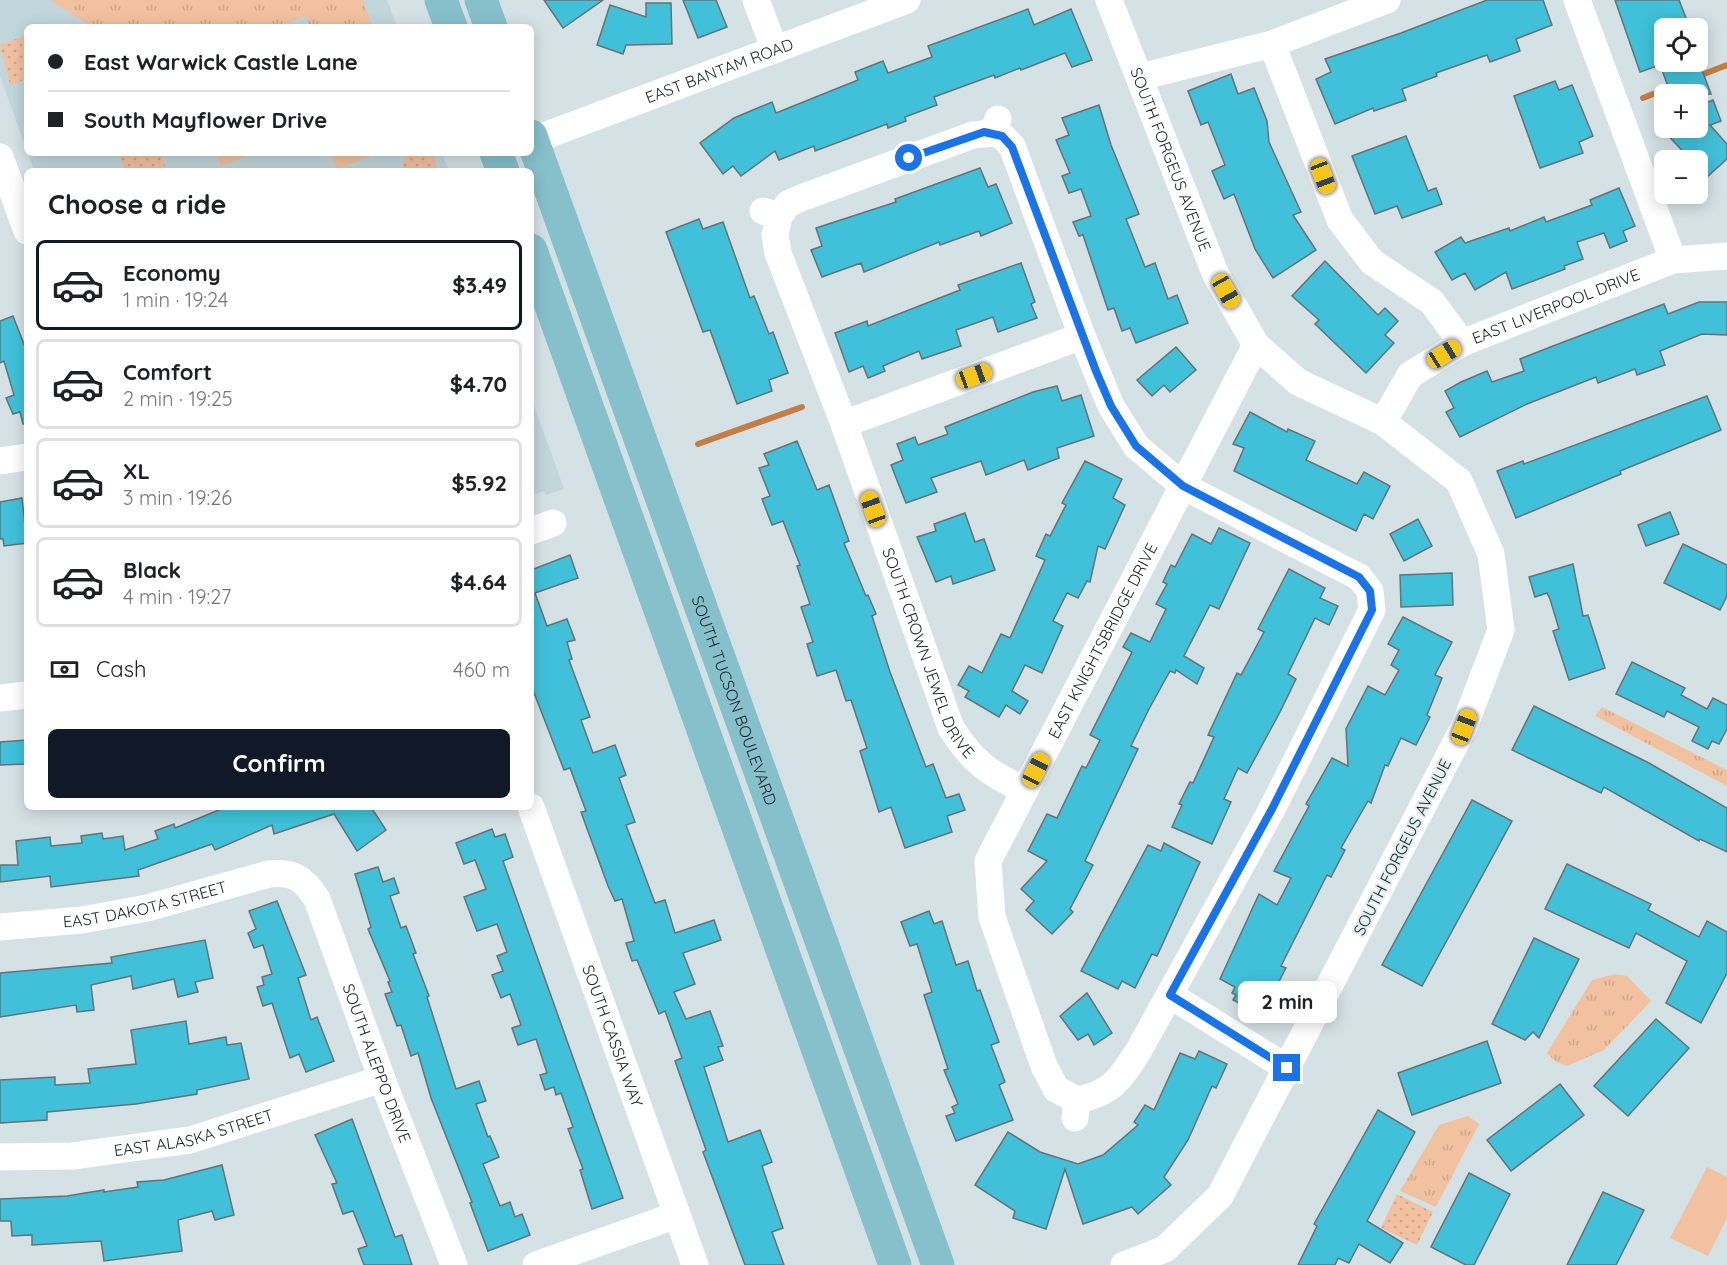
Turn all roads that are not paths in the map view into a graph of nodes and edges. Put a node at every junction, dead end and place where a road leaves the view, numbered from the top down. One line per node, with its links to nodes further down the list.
1 (441, 0): 8 (main road)
2 (481, 0): 9 (main road)
3 (756, 0): 11 (street)
4 (907, 0): 11 (street, EAST BANTAM ROAD)
5 (1109, 0): 12 (street, SOUTH FORGEUS AVENUE)
6 (1387, 0): 10 (street)
7 (1577, 0): 19 (street)
8 (450, 24)
9 (490, 24)
10 (1272, 44): 12 (street); 21 (street)
11 (775, 50): 13 (street, EAST BANTAM ROAD)
12 (1140, 77): 22 (street, SOUTH FORGEUS AVENUE)
13 (534, 138)
14 (534, 145): 43 (main road, SOUTH TUCSON BOULEVARD)
15 (0, 157): 16 (street)
16 (24, 223)
17 (1727, 256): 19 (street, EAST LIVERPOOL DRIVE)
18 (534, 258): 42 (main road)
19 (1673, 260): 21 (street, EAST LIVERPOOL DRIVE)
20 (1082, 336): 24 (street); 24 (street, SOUTH CROWN JEWEL DRIVE); 27 (street)
21 (1462, 343): 23 (street, EAST LIVERPOOL DRIVE)
22 (1256, 345): 23 (street, SOUTH FORGEUS AVENUE); 27 (street, EAST KNIGHTSBRIDGE DRIVE)
23 (1383, 422): 35 (street, SOUTH FORGEUS AVENUE)
24 (844, 424): 30 (street, SOUTH CROWN JEWEL DRIVE)
25 (24, 458): 26 (street)
26 (0, 461)
27 (1183, 486): 30 (street, EAST KNIGHTSBRIDGE DRIVE); 34 (street)
28 (24, 695): 29 (street)
29 (0, 698)
30 (1025, 790): 34 (street, EAST KNIGHTSBRIDGE DRIVE)
31 (532, 810): 38 (street, SOUTH CASSIA WAY)
32 (295, 870): 33 (street, EAST DAKOTA STREET); 36 (street, SOUTH ALEPPO DRIVE)
33 (0, 927)
34 (1170, 995): 35 (street)
35 (1287, 1068): 44 (street, SOUTH FORGEUS AVENUE)
36 (382, 1079): 37 (street, EAST ALASKA STREET); 39 (street, SOUTH ALEPPO DRIVE)
37 (0, 1157)
38 (677, 1215): 40 (street); 41 (street, SOUTH CASSIA WAY)
39 (454, 1265)
40 (536, 1265)
41 (695, 1265)
42 (896, 1265)
43 (938, 1265)
44 (1124, 1265)

